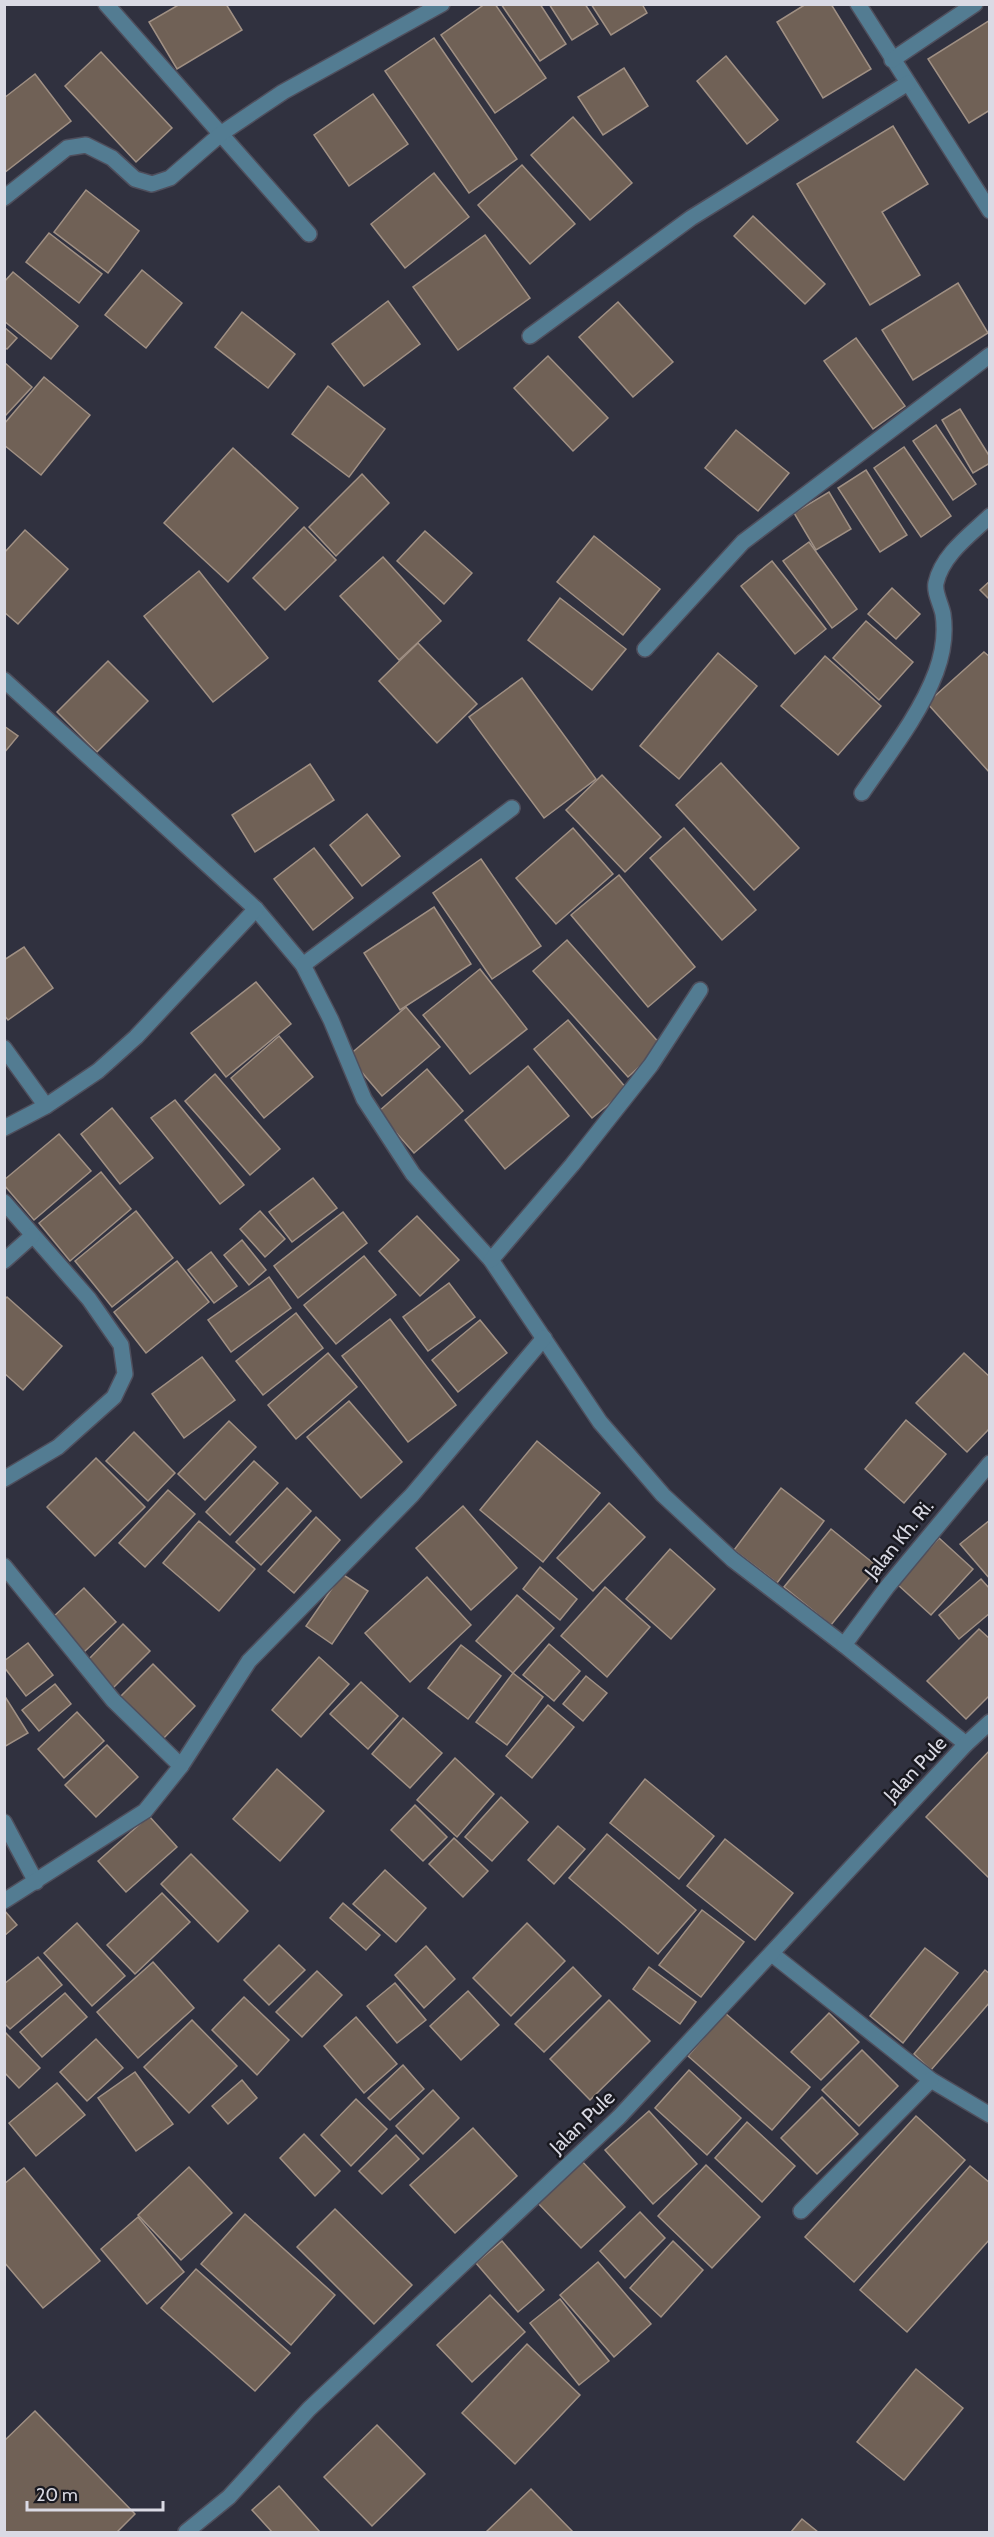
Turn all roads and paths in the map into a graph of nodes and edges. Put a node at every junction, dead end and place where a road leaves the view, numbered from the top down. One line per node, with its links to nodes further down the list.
1 (106, 4): 7 (street)
2 (442, 4): 7 (street)
3 (858, 4): 5 (street)
4 (975, 4): 5 (street)
5 (892, 60): 6 (street)
6 (908, 83): 9 (street); 11 (street)
7 (222, 133): 8 (street); 10 (street)
8 (5, 197)
9 (990, 210)
10 (309, 234)
11 (530, 336)
12 (990, 355): 14 (street)
13 (990, 516): 16 (street)
14 (645, 649)
15 (4, 680): 18 (street)
16 (862, 793)
17 (512, 808): 19 (street)
18 (256, 909): 19 (street); 22 (street)
19 (303, 965): 26 (street)
20 (700, 990): 26 (street)
21 (4, 1048): 22 (street)
22 (46, 1106): 23 (street)
23 (4, 1128)
24 (4, 1202): 25 (street)
25 (32, 1236): 27 (street); 30 (street)
26 (491, 1260): 28 (street)
27 (4, 1261)
28 (544, 1338): 32 (street); 35 (street)
29 (990, 1463): 32 (street, Jalan Kh. Ri.)
30 (4, 1479)
31 (4, 1566): 35 (street)
32 (844, 1645): 34 (street)
33 (990, 1722): 34 (street, Jalan Pule)
34 (966, 1744): 39 (street, Jalan Pule)
35 (181, 1766): 37 (street)
36 (4, 1822): 37 (street)
37 (36, 1882): 38 (street)
38 (4, 1901)
39 (772, 1953): 40 (street); 43 (street, Jalan Pule)
40 (931, 2080): 41 (street); 42 (street)
41 (990, 2115)
42 (801, 2211)
43 (186, 2532)

